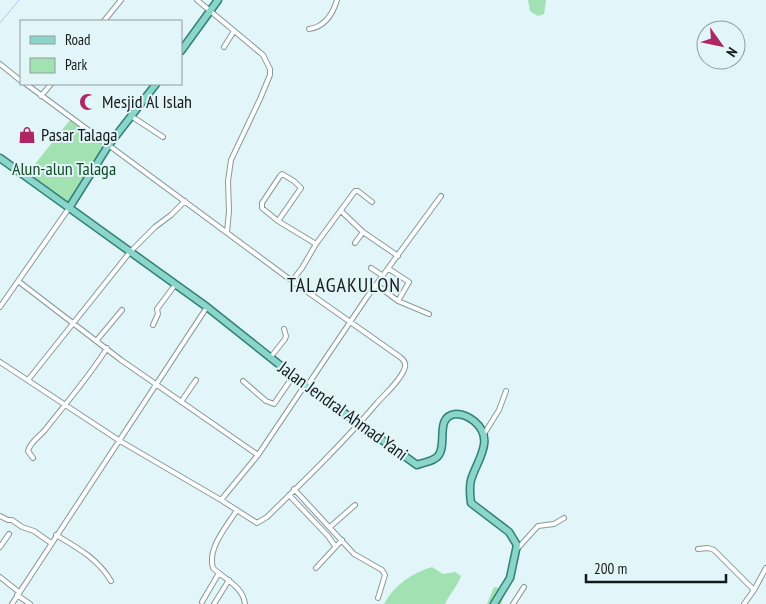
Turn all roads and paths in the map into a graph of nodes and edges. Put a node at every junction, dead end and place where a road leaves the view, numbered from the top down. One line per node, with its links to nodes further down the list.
1 (121, 0): 6 (street)
2 (197, 0): 5 (street)
3 (218, 0): 5 (main road)
4 (337, 0): 7 (street)
5 (210, 12): 8 (street); 10 (main road)
6 (105, 20)
7 (309, 29)
8 (234, 31): 9 (street); 27 (street)
9 (224, 47)
10 (182, 50)
11 (0, 64): 12 (street)
12 (20, 79)
13 (27, 85): 16 (street)
14 (49, 85): 16 (street)
15 (155, 85): 17 (main road)
16 (41, 96): 19 (street)
17 (131, 116): 18 (street); 19 (main road)
18 (163, 137)
19 (108, 146): 22 (street); 24 (main road)
20 (0, 158): 24 (main road, Jalan Jendral Ahmad Yani)
21 (441, 196): 32 (street)
22 (185, 201): 27 (street); 31 (street)
23 (372, 202): 25 (street)
24 (69, 208): 31 (main road, Jalan Jendral Ahmad Yani); 37 (street)
25 (341, 211): 28 (street); 29 (street)
26 (278, 221): 26 (street); 29 (street)
27 (227, 232): 36 (street)
28 (364, 232): 30 (street); 32 (street)
29 (316, 244): 36 (street)
30 (355, 244)
31 (130, 252): 38 (main road, Jalan Jendral Ahmad Yani); 46 (street)
32 (398, 256): 34 (street)
33 (371, 268): 35 (street)
34 (389, 269): 35 (street); 40 (street)
35 (383, 276): 39 (street)
36 (292, 280): 45 (street)
37 (18, 281): 41 (street); 46 (street)
38 (176, 285): 42 (main road, Jalan Jendral Ahmad Yani); 47 (street)
39 (377, 285): 40 (street); 45 (street)
40 (398, 301): 44 (street)
41 (0, 307)
42 (207, 307): 51 (main road, Jalan Jendral Ahmad Yani); 57 (street)
43 (122, 310): 49 (street)
44 (429, 314)
45 (351, 322): 58 (street); 62 (street)
46 (74, 323): 49 (street); 54 (street)
47 (153, 325)
48 (284, 329): 51 (street)
49 (96, 340): 50 (street)
50 (107, 348): 57 (street); 61 (street)
51 (270, 358): 53 (main road, Jalan Jendral Ahmad Yani)
52 (0, 362): 54 (street)
53 (294, 376): 56 (street); 58 (main road, Jalan Jendral Ahmad Yani)
54 (28, 380): 61 (street)
55 (196, 380): 60 (street)
56 (243, 381)
57 (157, 385): 60 (street); 64 (street)
58 (306, 385): 62 (main road, Jalan Jendral Ahmad Yani); 65 (street)
59 (506, 391): 63 (street)
60 (181, 402): 65 (street)
61 (64, 406): 64 (street); 66 (street)
62 (359, 424): 63 (main road, Jalan Jendral Ahmad Yani); 67 (street)
63 (484, 434): 82 (main road)
64 (120, 441): 69 (street); 76 (street)
65 (258, 455): 69 (street)
66 (33, 458)
67 (294, 489): 68 (street); 74 (street)
68 (289, 495): 71 (street); 79 (street)
69 (221, 500): 71 (street)
70 (355, 505): 74 (street)
71 (237, 510): 85 (street)
72 (0, 516): 78 (street)
73 (564, 518): 82 (street)
74 (330, 527): 77 (street)
75 (9, 534): 80 (street)
76 (56, 535): 78 (street); 88 (street)
77 (342, 540): 79 (street); 92 (street)
78 (51, 543): 91 (street)
79 (335, 546): 83 (street)
80 (0, 547)
81 (698, 549): 90 (street)
82 (517, 550): 98 (main road)
83 (316, 568)
84 (766, 568): 90 (street)
85 (219, 573): 87 (street); 93 (street)
86 (0, 577): 91 (street)
87 (229, 580): 96 (street); 97 (street)
88 (111, 581)
89 (524, 587): 99 (street)
90 (754, 590): 100 (street)
91 (18, 594): 94 (street); 95 (street)
92 (378, 598)
93 (202, 602)
94 (12, 604)
95 (30, 604)
96 (214, 604)
97 (244, 604)
98 (494, 604)
99 (513, 604)
100 (744, 604)

